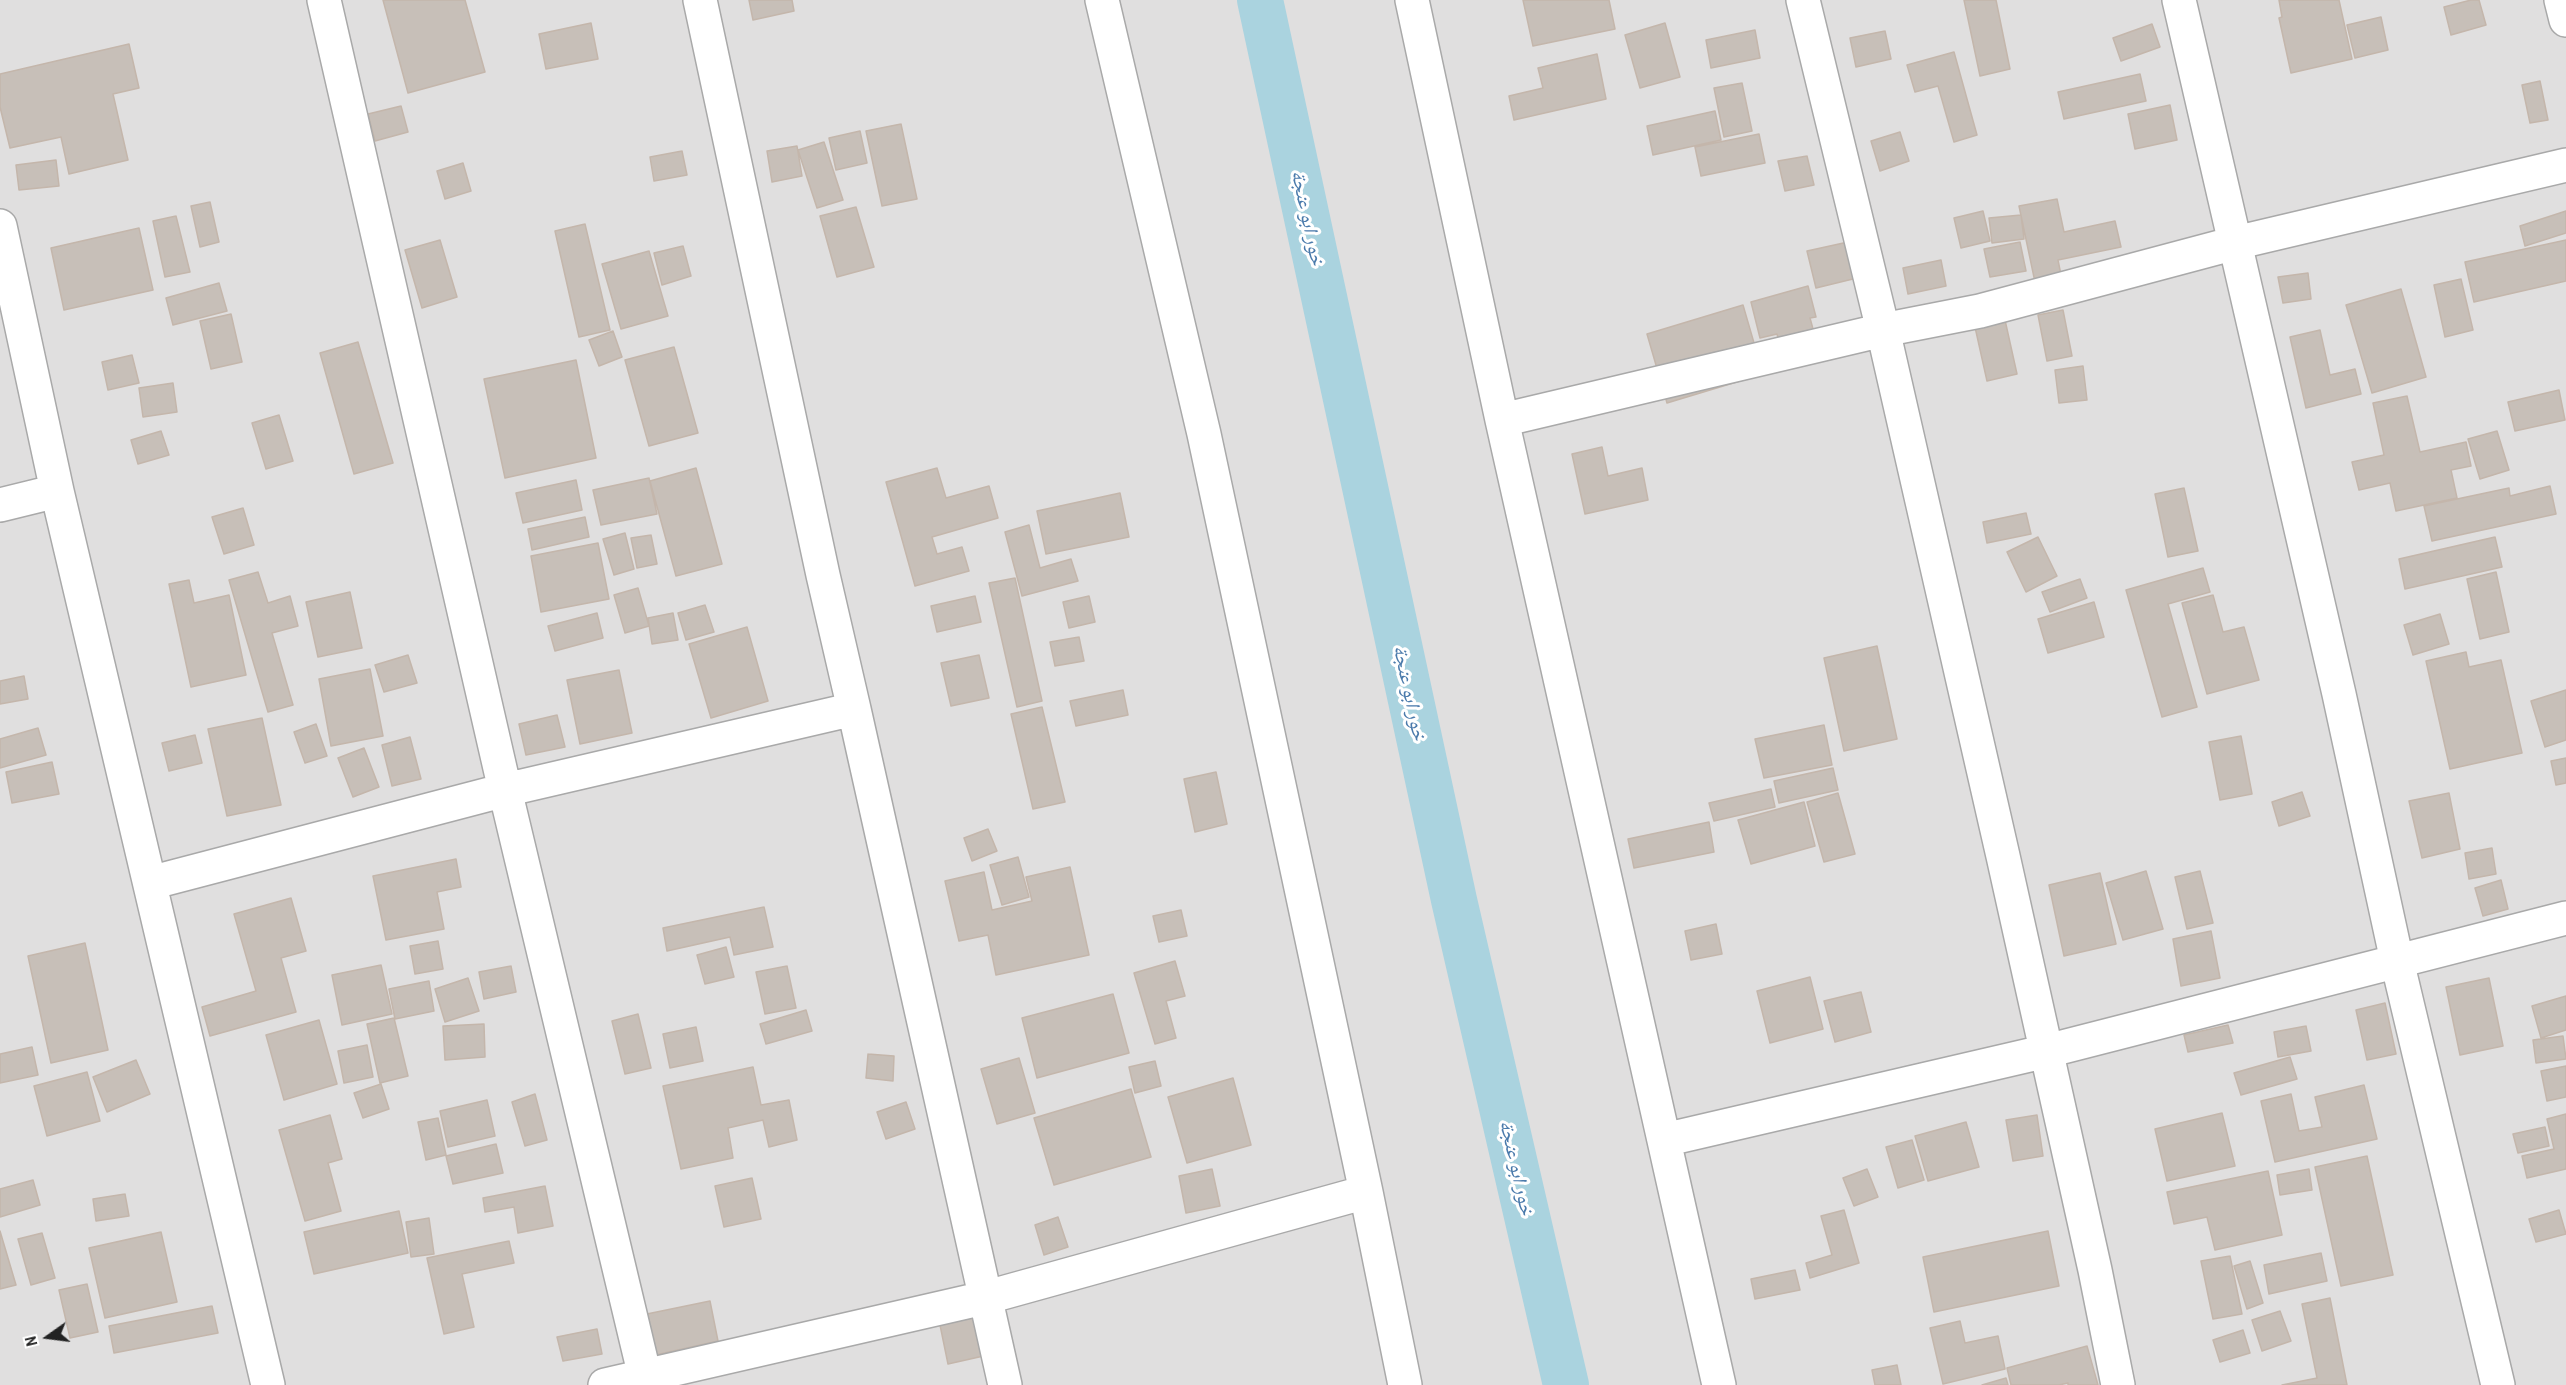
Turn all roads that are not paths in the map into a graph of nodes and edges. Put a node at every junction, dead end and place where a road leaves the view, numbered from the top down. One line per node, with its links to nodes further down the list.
1 (324, 0): 17 (street)
2 (700, 0): 16 (street)
3 (1102, 0): 23 (street)
4 (1412, 0): 13 (street)
5 (1803, 0): 12 (street)
6 (2179, 0): 11 (street)
7 (2561, 0): 8 (street)
8 (2566, 20)
9 (2566, 165): 11 (street)
10 (0, 226): 14 (street)
11 (2235, 243): 12 (street); 20 (street)
12 (1882, 330): 13 (street); 21 (street)
13 (1502, 420): 22 (street)
14 (57, 491): 15 (street); 18 (street)
15 (0, 505)
16 (854, 709): 17 (street); 24 (street)
17 (505, 790): 18 (street); 25 (street)
18 (150, 883): 26 (street)
19 (2566, 918): 20 (street)
20 (2397, 961): 21 (street); 32 (street)
21 (2047, 1051): 22 (street); 31 (street)
22 (1664, 1140): 30 (street)
23 (1366, 1192): 24 (street); 29 (street)
24 (984, 1298): 25 (street); 28 (street)
25 (646, 1380): 27 (street)
26 (268, 1385)
27 (605, 1385)
28 (1005, 1385)
29 (1405, 1385)
30 (1719, 1385)
31 (2118, 1385)
32 (2498, 1385)

